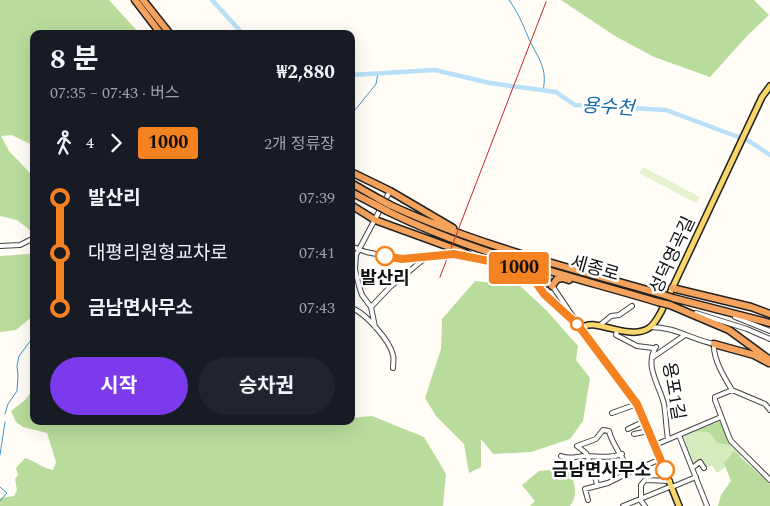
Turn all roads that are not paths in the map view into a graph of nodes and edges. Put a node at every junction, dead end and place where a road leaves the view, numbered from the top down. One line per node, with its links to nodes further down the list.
1 (135, 0): 3 (highway)
2 (143, 0): 4 (highway)
3 (158, 30)
4 (167, 30)
5 (770, 86): 23 (main road, 성덕영곡길)
6 (355, 174): 8 (highway)
7 (355, 185): 11 (highway, 세종로, bridge)
8 (390, 191): 12 (street); 13 (highway)
9 (355, 194): 11 (highway, 세종로, bridge)
10 (355, 208): 12 (highway)
11 (388, 208): 13 (highway, 세종로); 18 (highway, 세종로)
12 (375, 220): 17 (street); 20 (highway)
13 (470, 237): 26 (highway, 세종로, bridge)
14 (30, 240): 15 (street)
15 (0, 246)
16 (355, 248): 17 (street)
17 (358, 250): 19 (street); 28 (street)
18 (500, 255): 21 (highway); 24 (highway, 세종로)
19 (425, 258): 20 (street); 28 (street)
20 (472, 258): 21 (street)
21 (544, 286): 22 (street); 25 (street)
22 (553, 288): 24 (highway); 25 (street); 33 (street)
23 (672, 288): 31 (highway); 36 (main road, 성덕영곡길)
24 (615, 289): 29 (highway, 세종로, bridge)
25 (546, 295): 33 (street)
26 (692, 302): 32 (highway, 세종로); 38 (street)
27 (632, 306): 34 (street)
28 (371, 307): 35 (street)
29 (677, 308): 40 (street); 43 (highway, 세종로)
30 (355, 310): 35 (street)
31 (770, 314)
32 (770, 323)
33 (579, 326): 34 (main road); 47 (main road)
34 (599, 326): 37 (main road)
35 (375, 327): 45 (street)
36 (650, 327): 37 (main road); 39 (street)
37 (617, 330): 42 (street)
38 (770, 331)
39 (685, 335): 41 (street); 42 (street, 용포1길)
40 (770, 339)
41 (714, 344): 44 (highway); 46 (street)
42 (653, 357): 56 (street, 용포1길)
43 (770, 360)
44 (770, 364)
45 (393, 368)
46 (732, 390): 48 (street); 50 (street)
47 (637, 404): 49 (street); 51 (main road)
48 (770, 410)
49 (612, 413)
50 (721, 417): 55 (street); 68 (street)
51 (645, 421): 52 (street); 53 (main road)
52 (628, 429)
53 (649, 431): 54 (street); 57 (main road)
54 (634, 434)
55 (679, 435): 56 (street); 63 (street)
56 (668, 439): 57 (street)
57 (655, 445): 61 (main road)
58 (622, 454): 60 (street); 60 (street); 65 (street)
59 (561, 456): 60 (street)
60 (588, 456): 69 (street)
61 (661, 459): 62 (street); 70 (main road)
62 (642, 467): 65 (street); 67 (street)
63 (692, 468): 64 (street); 66 (street)
64 (704, 468)
65 (630, 472): 69 (street)
66 (696, 477): 70 (street); 75 (street)
67 (647, 480): 70 (street); 72 (street)
68 (770, 480)
69 (597, 485): 71 (street)
70 (671, 485): 72 (street); 74 (main road)
71 (588, 500)
72 (642, 504): 73 (street)
73 (623, 506)
74 (679, 506)
75 (707, 506)

